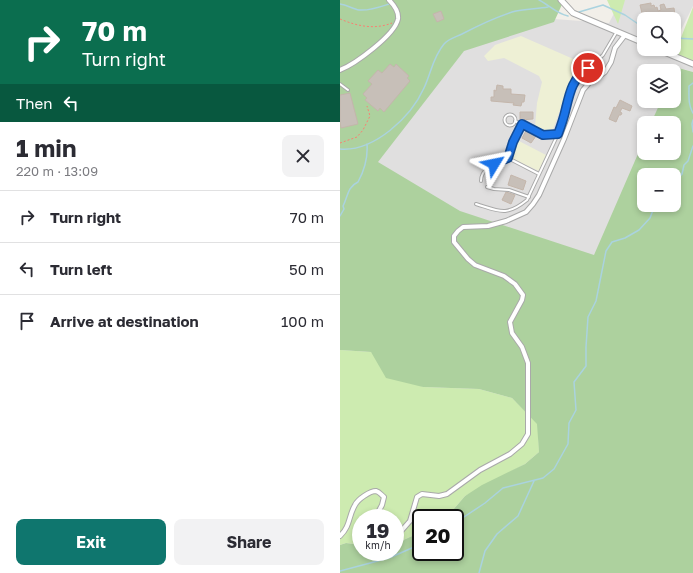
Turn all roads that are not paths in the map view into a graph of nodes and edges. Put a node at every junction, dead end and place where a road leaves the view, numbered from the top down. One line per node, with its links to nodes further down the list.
1 (389, 0): 8 (street)
2 (561, 0): 3 (street)
3 (616, 32): 4 (street); 13 (lane)
4 (625, 35): 5 (street); 23 (street)
5 (637, 40)
6 (674, 56): 7 (street)
7 (693, 64)
8 (340, 70)
9 (340, 84): 10 (lane)
10 (348, 90)
11 (515, 121): 11 (lane); 12 (lane)
12 (522, 124): 13 (lane); 14 (lane)
13 (558, 134): 15 (lane)
14 (508, 158): 15 (lane); 16 (lane)
15 (539, 174): 18 (lane)
16 (481, 181)
17 (487, 187): 18 (lane)
18 (529, 197): 19 (lane)
19 (476, 204)
20 (353, 509): 21 (street)
21 (380, 509)
22 (352, 513): 24 (street)
23 (404, 528)
24 (340, 536)

